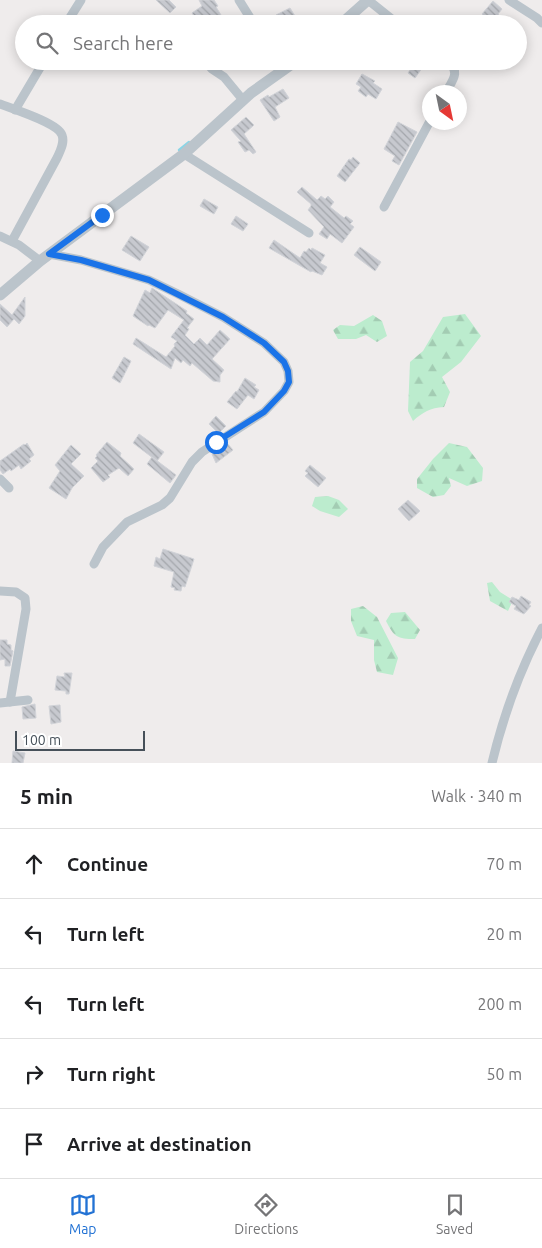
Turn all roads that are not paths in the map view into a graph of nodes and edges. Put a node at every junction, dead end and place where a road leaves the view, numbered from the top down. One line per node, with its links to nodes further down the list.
1 (81, 0): 5 (street)
2 (239, 0): 6 (street)
3 (368, 0): 7 (street); 8 (street)
4 (508, 0): 9 (street)
5 (72, 15)
6 (248, 15)
7 (351, 15)
8 (387, 15)
9 (542, 23)
10 (39, 70): 17 (street)
11 (214, 70): 15 (street)
12 (455, 70): 14 (street)
13 (283, 71): 15 (street)
14 (450, 85)
15 (243, 100): 19 (street)
16 (0, 104): 17 (street)
17 (15, 110): 23 (street)
18 (425, 130): 20 (street)
19 (184, 154): 21 (street); 24 (street)
20 (384, 207)
21 (309, 233)
22 (0, 236): 23 (street)
23 (12, 241): 24 (street)
24 (44, 258): 25 (street); 28 (street)
25 (0, 295)
26 (0, 479): 27 (street)
27 (9, 488)
28 (94, 564)
29 (0, 591): 32 (street)
30 (542, 628): 34 (street)
31 (28, 700): 32 (street)
32 (10, 702): 33 (street)
33 (0, 703)
34 (492, 763)

